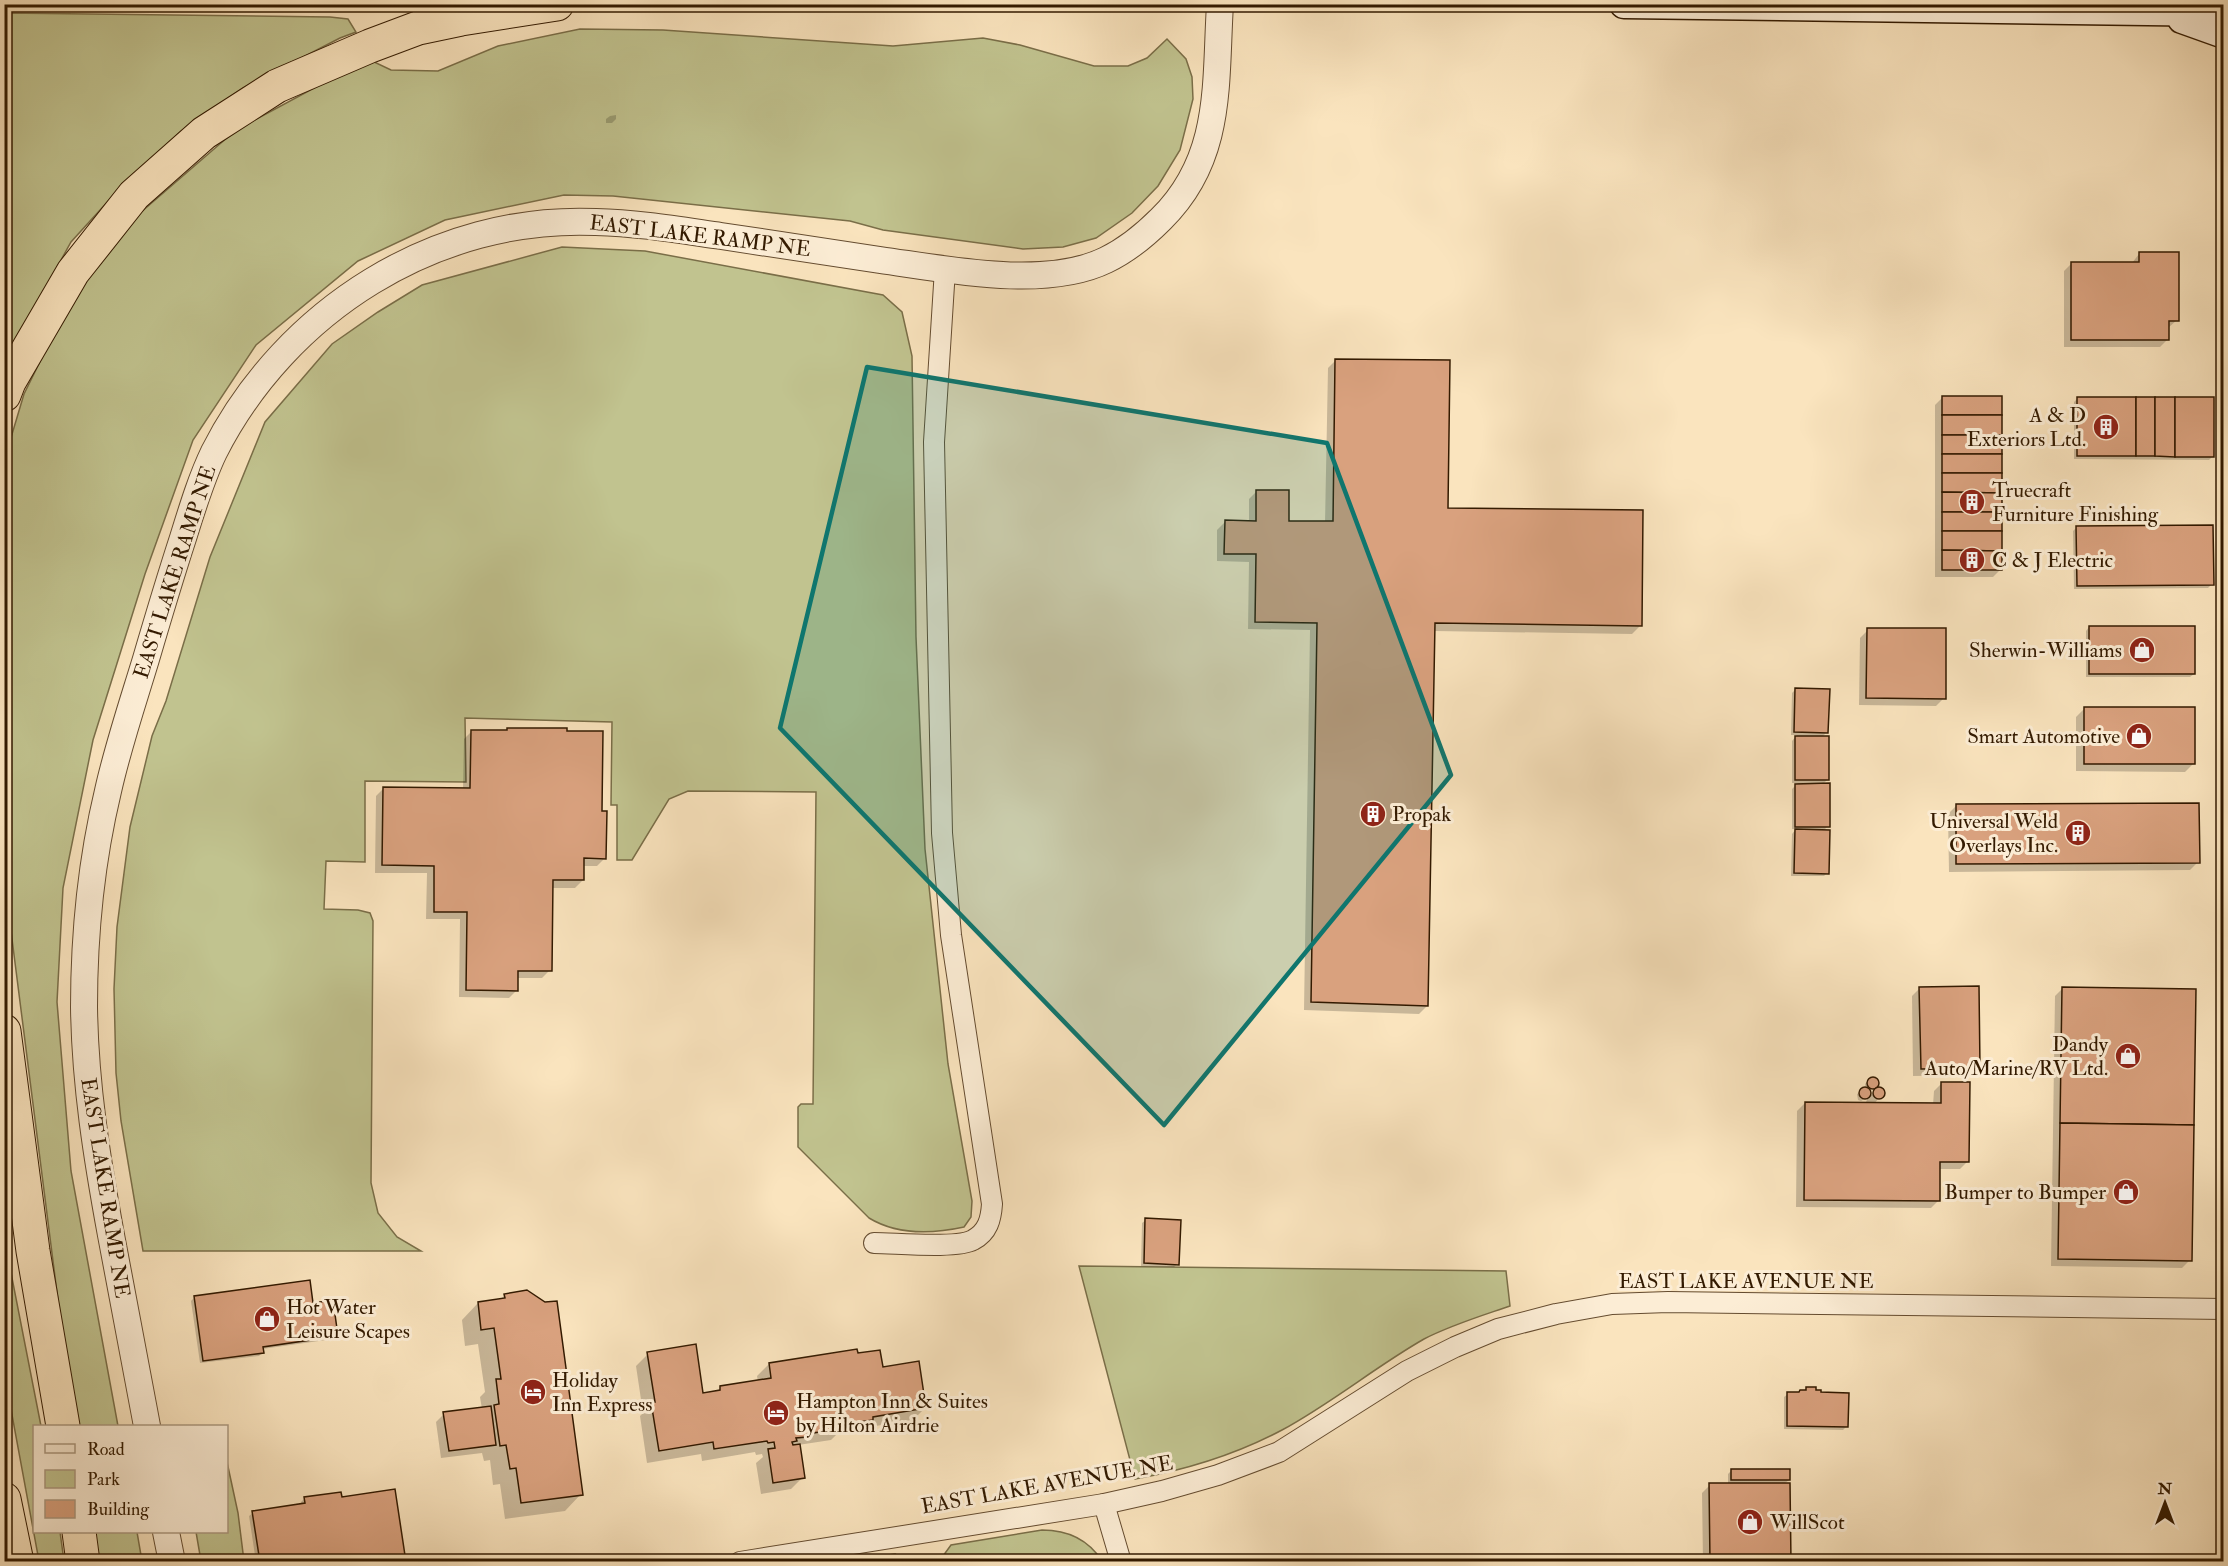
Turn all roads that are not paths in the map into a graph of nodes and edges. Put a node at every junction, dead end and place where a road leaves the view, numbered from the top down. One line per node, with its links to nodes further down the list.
1 (557, 4): 8 (highway)
2 (1220, 4): 7 (street, EAST LAKE RAMP NE)
3 (1624, 4): 4 (main road)
4 (2161, 11): 5 (main road); 6 (main road)
5 (2223, 12)
6 (2223, 34)
7 (945, 270): 11 (street); 15 (street, EAST LAKE RAMP NE)
8 (4, 395)
9 (4, 1031): 12 (highway)
10 (4, 1124): 12 (highway)
11 (874, 1243)
12 (33, 1251): 14 (highway)
13 (2223, 1309): 17 (street, EAST LAKE AVENUE NE)
14 (63, 1425)
15 (147, 1425)
16 (4, 1498): 20 (highway)
17 (1104, 1504): 23 (street, EAST LAKE AVENUE NE); 24 (street)
18 (79, 1533): 21 (highway)
19 (166, 1533): 22 (street)
20 (17, 1562)
21 (83, 1562)
22 (172, 1562)
23 (740, 1562)
24 (1121, 1562)

